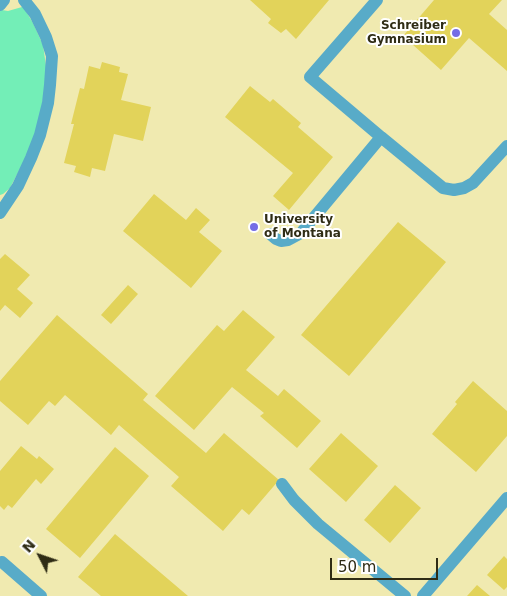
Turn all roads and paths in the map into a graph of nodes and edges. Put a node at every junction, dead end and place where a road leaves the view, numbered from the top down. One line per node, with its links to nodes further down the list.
1 (4, 0): 4 (street)
2 (24, 0): 7 (street)
3 (377, 0): 5 (street)
4 (0, 5)
5 (381, 137): 6 (street); 8 (street)
6 (507, 146)
7 (1, 209)
8 (270, 234)
9 (282, 484): 13 (street)
10 (507, 498): 14 (street)
11 (2, 562): 12 (street)
12 (41, 596)
13 (406, 596)
14 (422, 596)

